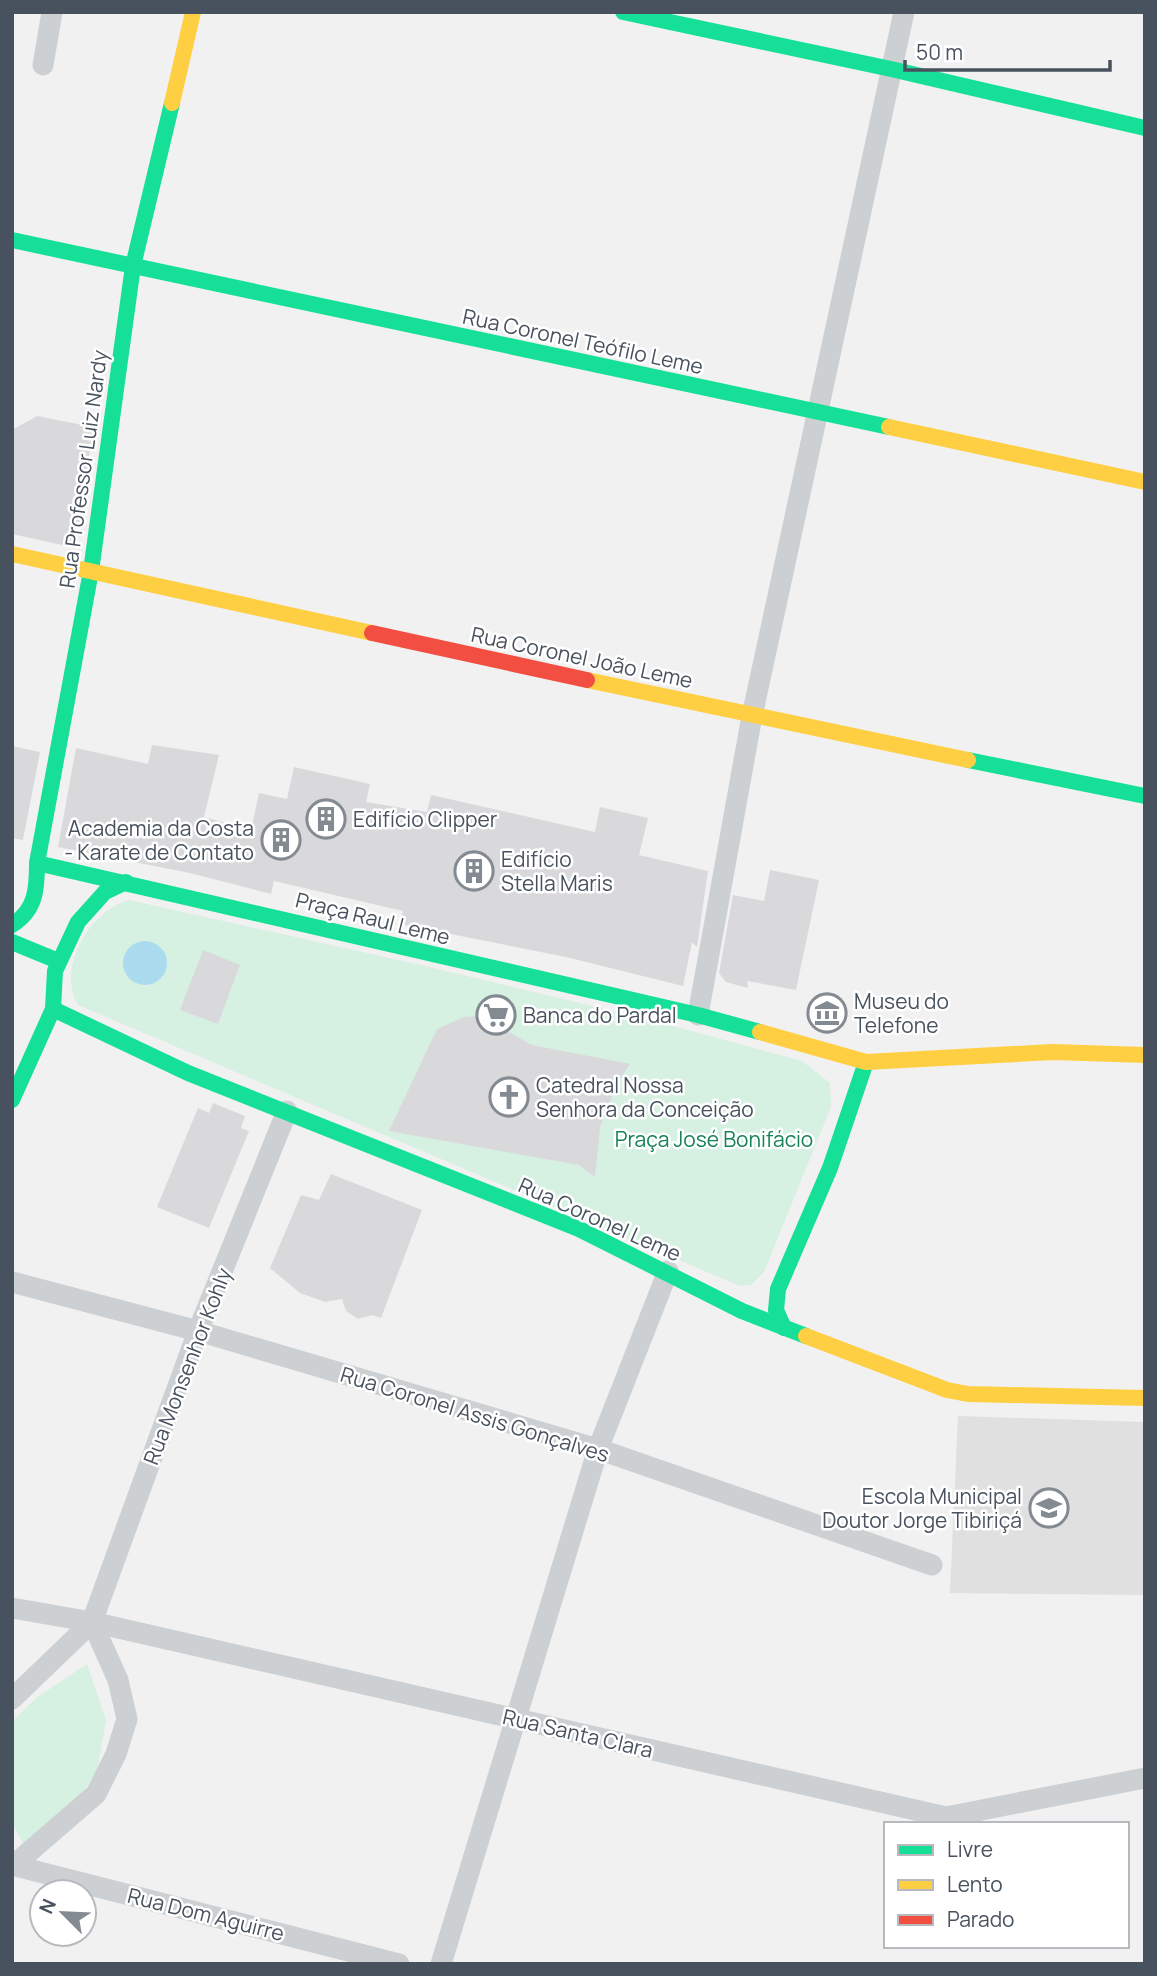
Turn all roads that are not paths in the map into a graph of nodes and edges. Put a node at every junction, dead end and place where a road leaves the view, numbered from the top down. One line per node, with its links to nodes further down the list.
1 (52, 12): 5 (street)
2 (193, 12): 9 (street, Rua Professor Luiz Nardy)
3 (623, 12): 6 (street)
4 (904, 12): 6 (street)
5 (43, 65)
6 (891, 69): 7 (street); 10 (street)
7 (1145, 128)
8 (12, 240): 9 (street, Rua Coronel Teófilo Leme)
9 (133, 266): 10 (street, Rua Coronel Teófilo Leme); 13 (street, Rua Professor Luiz Nardy)
10 (818, 413): 11 (street, Rua Coronel Teófilo Leme); 14 (street)
11 (1145, 482)
12 (12, 554): 13 (street, Rua Coronel João Leme)
13 (91, 570): 14 (street, Rua Coronel João Leme); 16 (street, Rua Professor Luiz Nardy)
14 (752, 716): 15 (street, Rua Coronel João Leme); 22 (street)
15 (1145, 796)
16 (37, 863): 17 (street, Praça Raul Leme); 18 (street, Rua Professor Luiz Nardy)
17 (126, 882): 20 (street); 22 (street, Praça Raul Leme)
18 (12, 925)
19 (12, 942): 20 (street)
20 (58, 961): 21 (street)
21 (53, 1009): 25 (street); 26 (street, Rua Coronel Leme)
22 (698, 1015): 24 (street)
23 (1145, 1055): 24 (street)
24 (866, 1062): 29 (street)
25 (12, 1100)
26 (287, 1111): 27 (street, Rua Coronel Leme); 32 (street, Rua Monsenhor Kohly)
27 (668, 1271): 30 (street, Rua Coronel Leme); 34 (street)
28 (12, 1282): 32 (street, Rua Coronel Assis Gonçalves)
29 (778, 1289): 30 (street); 31 (street)
30 (741, 1311): 31 (street, Rua Coronel Leme)
31 (784, 1328): 33 (street, Rua Coronel Leme)
32 (198, 1331): 34 (street, Rua Coronel Assis Gonçalves); 37 (street, Rua Monsenhor Kohly)
33 (1145, 1398)
34 (598, 1449): 35 (street, Rua Coronel Assis Gonçalves); 39 (street)
35 (932, 1565)
36 (12, 1608): 37 (street, Rua Santa Clara)
37 (92, 1622): 38 (street, Rua Monsenhor Kohly); 39 (street, Rua Santa Clara); 41 (street)
38 (12, 1699)
39 (514, 1719): 40 (street, Rua Santa Clara); 43 (street)
40 (1145, 1778)
41 (13, 1865): 42 (street, Rua Dom Aguirre)
42 (399, 1964)
43 (441, 1964)

